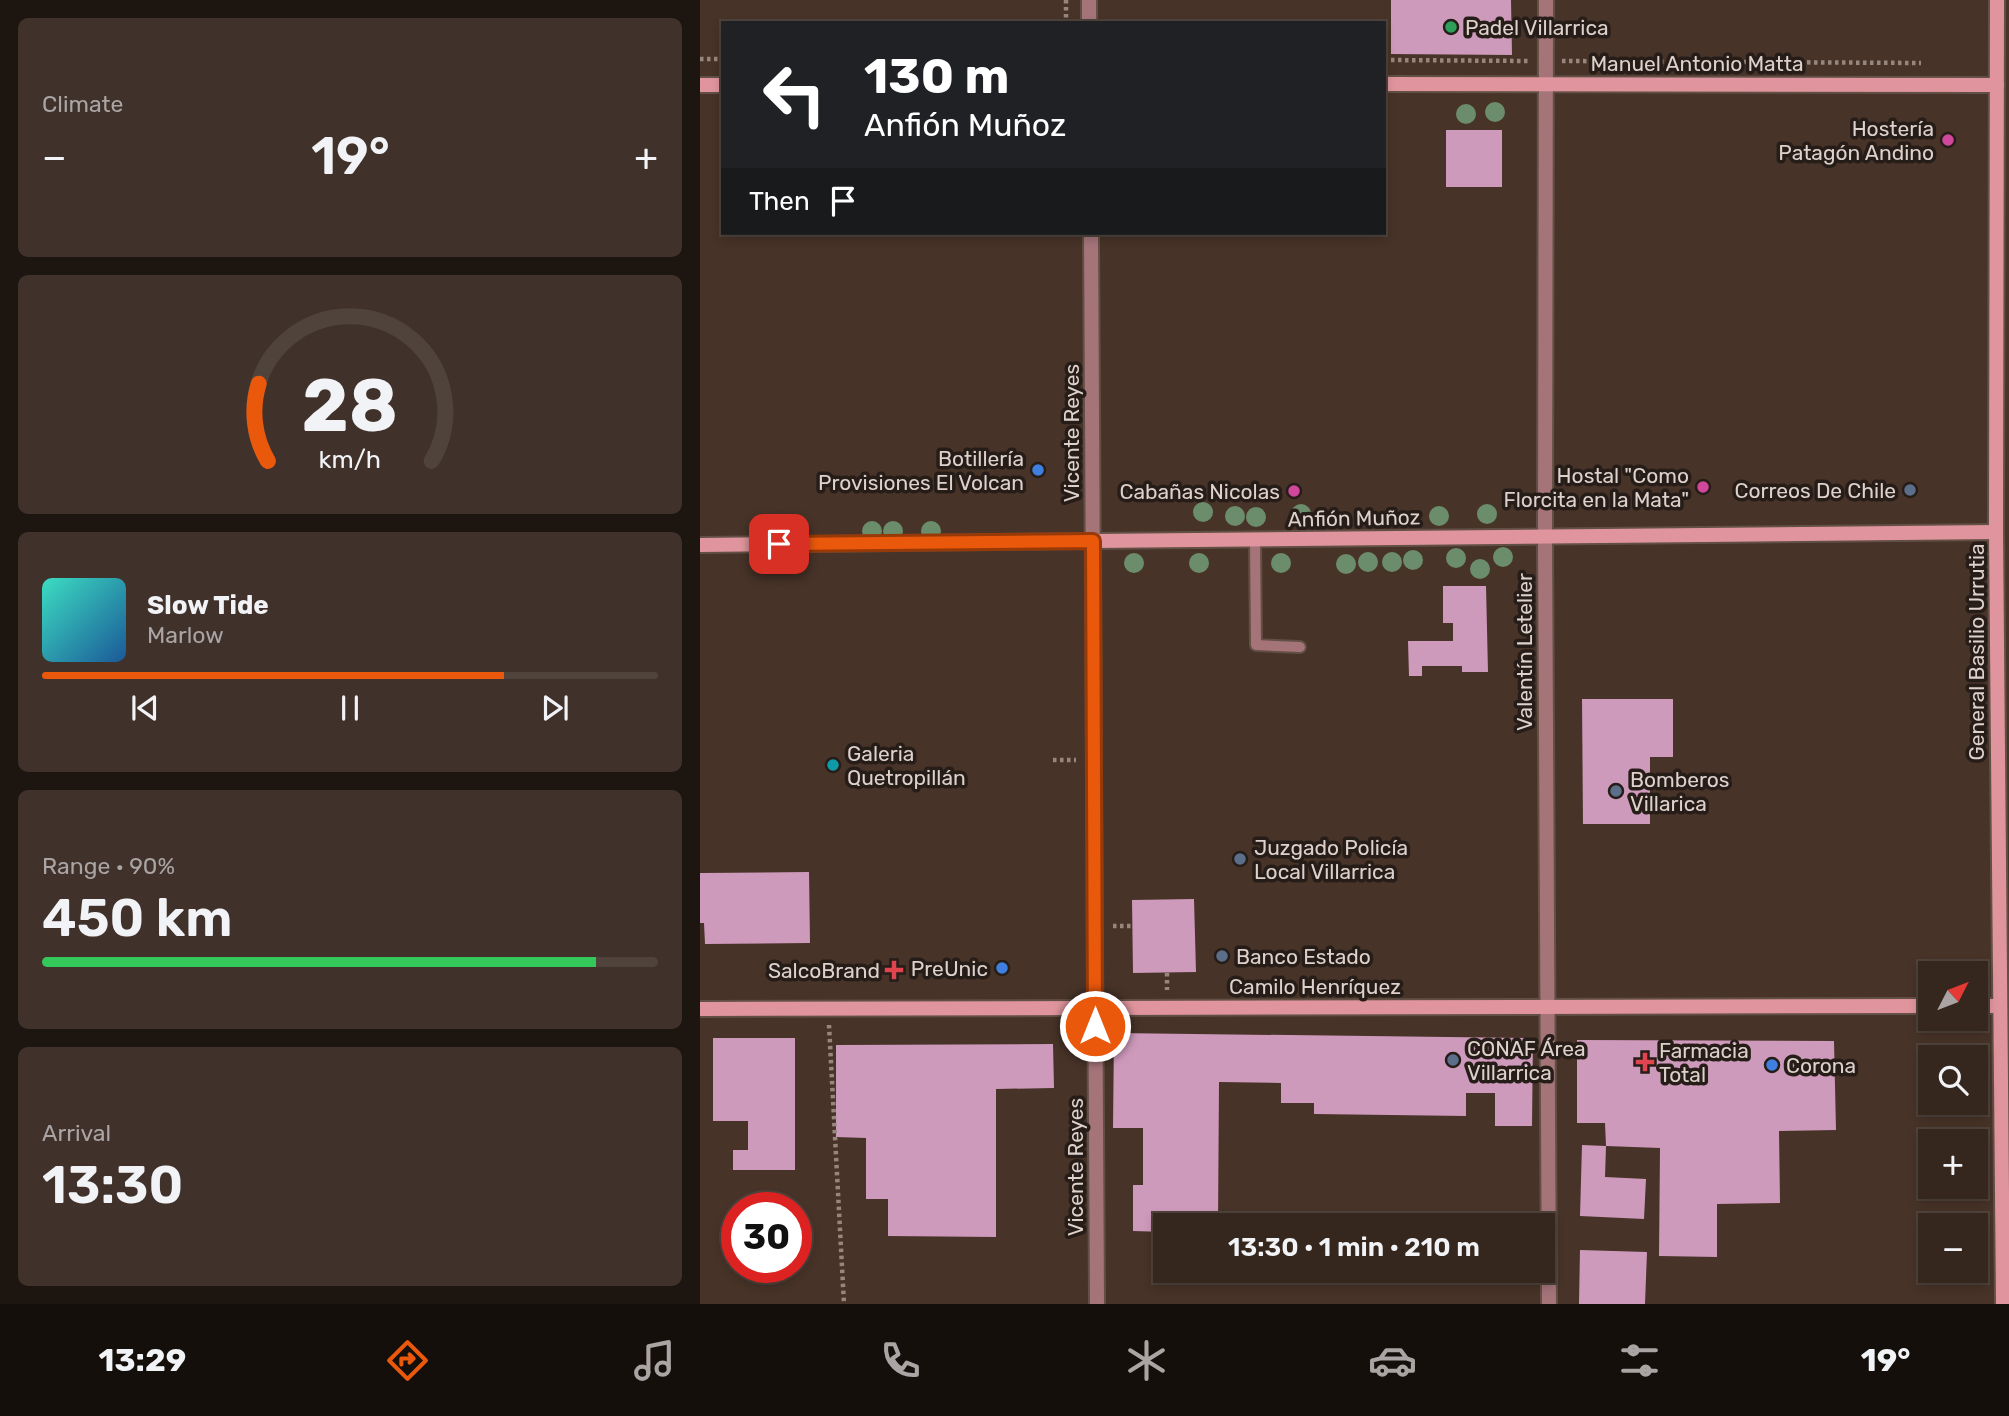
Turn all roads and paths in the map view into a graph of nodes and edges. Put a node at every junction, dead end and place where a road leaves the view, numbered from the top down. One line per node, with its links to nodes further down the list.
1 (1066, 0): 5 (path)
2 (1089, 0): 6 (street)
3 (1546, 0): 10 (street, Valentín Letelier)
4 (1997, 0): 16 (main road, General Basilio Urrutia)
5 (1066, 21)
6 (1089, 21)
7 (700, 59): 8 (path)
8 (721, 59)
9 (1386, 60): 10 (path)
10 (1546, 61): 11 (path); 12 (street, Valentín Letelier)
11 (1928, 63)
12 (1546, 84): 15 (main road, Manuel Antonio Matta); 16 (main road, Manuel Antonio Matta); 19 (street, Valentín Letelier)
13 (700, 85): 14 (main road)
14 (721, 85)
15 (1386, 85)
16 (2003, 85): 18 (main road, General Basilio Urrutia)
17 (1091, 235): 21 (street, Vicente Reyes)
18 (2003, 532): 19 (main road, Anfión Muñoz); 25 (main road, General Basilio Urrutia)
19 (1545, 537): 20 (main road, Anfión Muñoz); 26 (street, Valentín Letelier)
20 (1255, 540): 21 (main road, Anfión Muñoz); 23 (lane)
21 (1093, 541): 22 (main road, Anfión Muñoz); 28 (street, Vicente Reyes)
22 (700, 545)
23 (1300, 647)
24 (1918, 1006): 26 (main road, Camilo Henríquez)
25 (2005, 1006): 33 (main road, General Basilio Urrutia)
26 (1547, 1007): 28 (main road, Camilo Henríquez); 32 (street, Valentín Letelier)
27 (828, 1008): 28 (main road, Camilo Henríquez); 29 (main road, Camilo Henríquez); 30 (path)
28 (1095, 1008): 31 (street, Vicente Reyes)
29 (700, 1009)
30 (844, 1304)
31 (1097, 1304)
32 (1549, 1304)
33 (2003, 1304)

